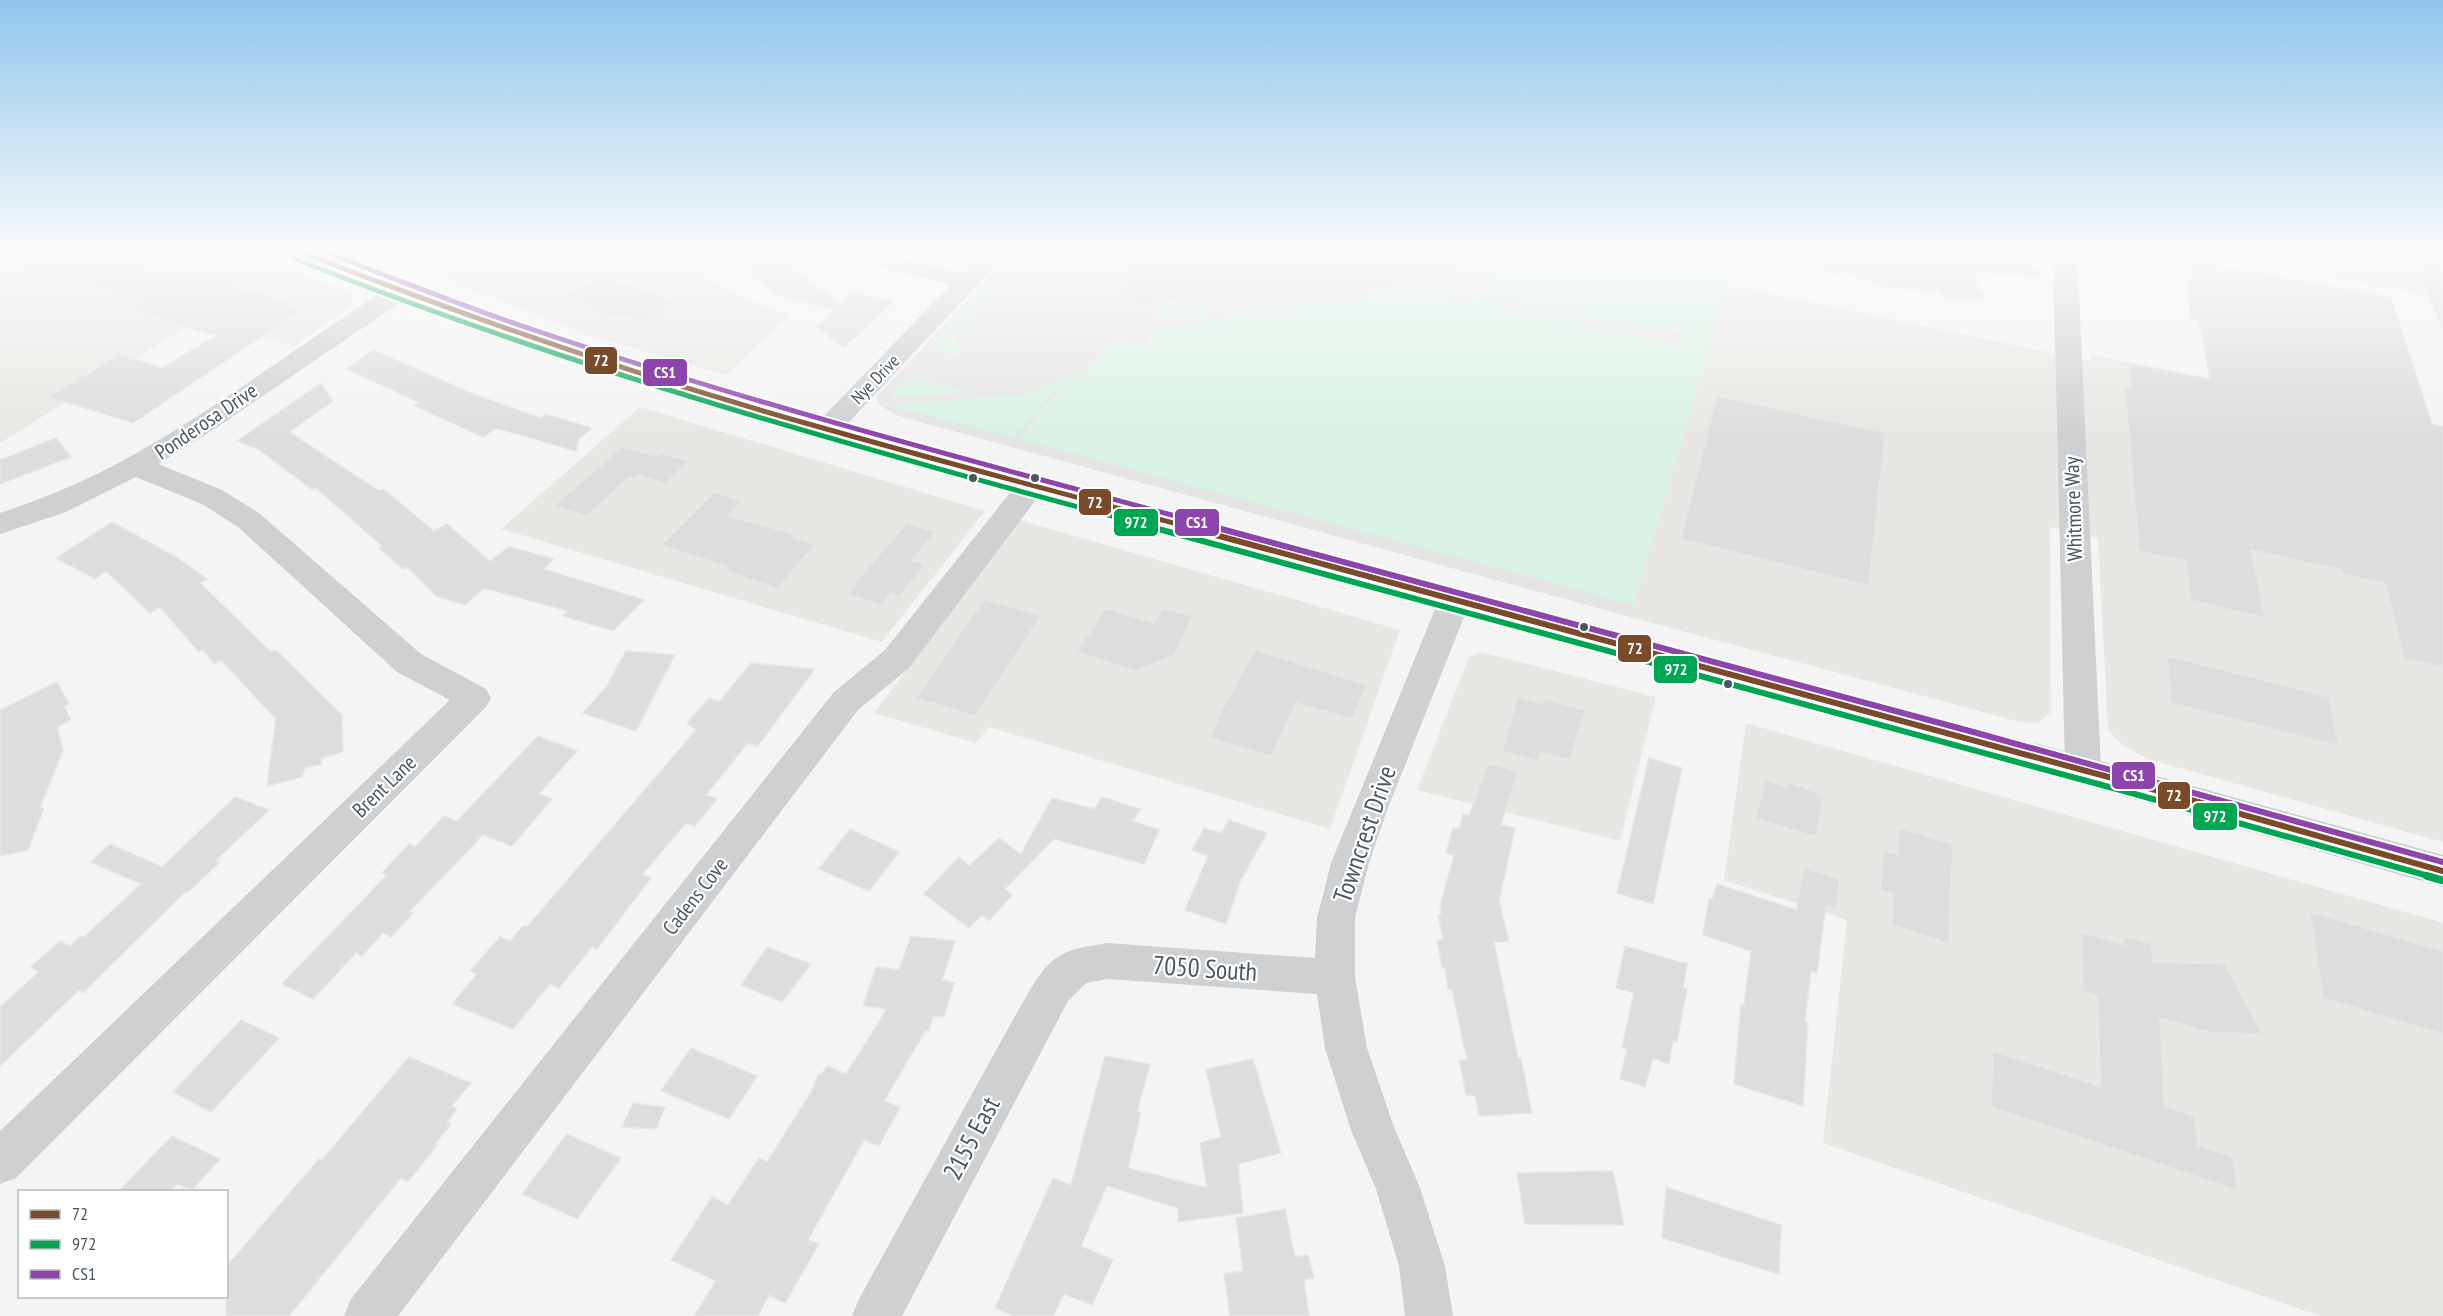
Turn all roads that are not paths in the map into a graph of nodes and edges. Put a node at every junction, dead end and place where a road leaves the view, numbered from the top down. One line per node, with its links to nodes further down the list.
1 (370, 311): 6 (street, Ponderosa Drive)
2 (451, 311): 5 (main road)
3 (940, 311): 5 (street, Nye Drive)
4 (2067, 311): 10 (street, Whitmore Way)
5 (827, 429): 7 (main road)
6 (138, 465): 8 (street, Ponderosa Drive); 14 (street, Brent Lane)
7 (1031, 486): 9 (main road); 15 (street, Cadens Cove)
8 (0, 524)
9 (1454, 602): 10 (main road); 13 (street, Towncrest Drive)
10 (2083, 768): 11 (main road)
11 (2443, 871)
12 (1075, 967): 13 (street, 7050 South); 16 (street, 2155 East)
13 (1335, 977): 17 (street, Towncrest Drive)
14 (0, 1162)
15 (368, 1316)
16 (876, 1316)
17 (1429, 1316)

